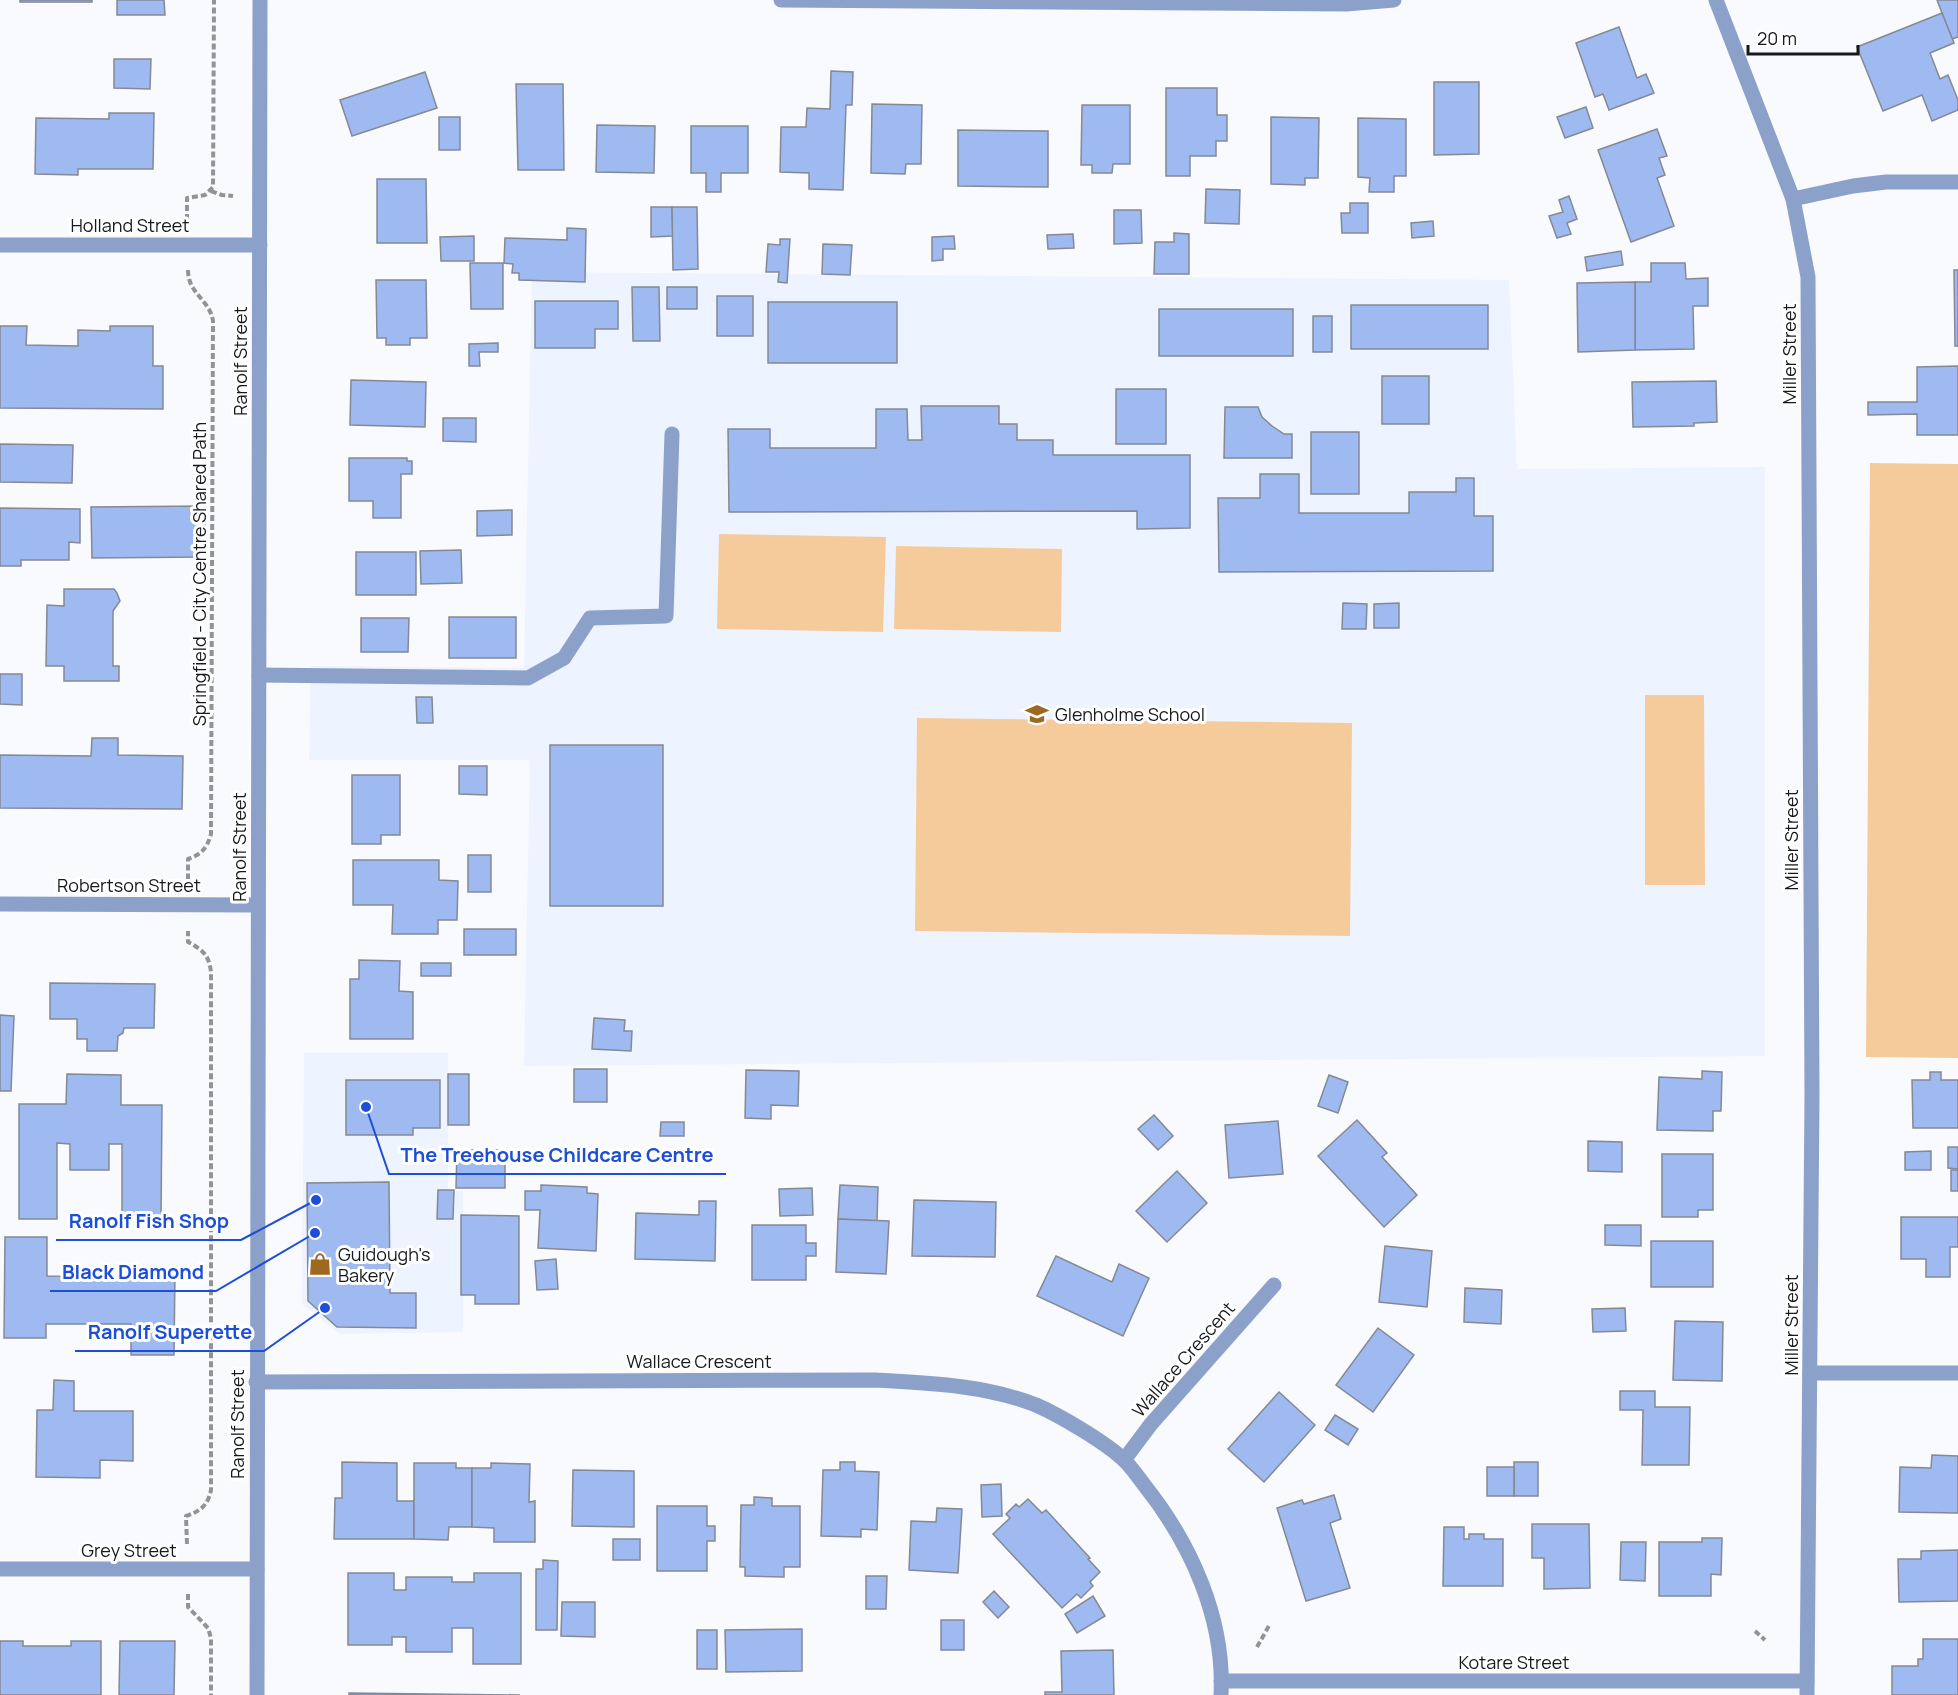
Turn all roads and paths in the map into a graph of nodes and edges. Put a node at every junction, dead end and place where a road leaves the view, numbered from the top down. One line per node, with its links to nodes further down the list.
1 (214, 0): 7 (path)
2 (260, 0): 12 (street, Ranolf Street)
3 (781, 0): 4 (street)
4 (1394, 0)
5 (1716, 0): 9 (street, Miller Street)
6 (1958, 182): 9 (street)
7 (210, 191): 8 (path); 10 (path)
8 (236, 196)
9 (1793, 199): 21 (street, Miller Street)
10 (187, 225)
11 (0, 244): 12 (street, Holland Street)
12 (260, 245): 15 (street, Ranolf Street)
13 (188, 266): 16 (path, Springfield - City Centre Shared Path)
14 (672, 434): 15 (street)
15 (259, 675): 18 (street, Ranolf Street)
16 (189, 880)
17 (0, 904): 18 (street, Robertson Street)
18 (258, 905): 23 (street, Ranolf Street)
19 (189, 927): 25 (path)
20 (1274, 1285): 24 (street, Wallace Crescent)
21 (1810, 1373): 22 (street); 34 (street, Miller Street)
22 (1958, 1373)
23 (256, 1382): 24 (street, Wallace Crescent); 27 (street, Ranolf Street)
24 (1124, 1460): 33 (street, Wallace Crescent)
25 (187, 1545)
26 (0, 1569): 27 (street, Grey Street)
27 (257, 1569): 36 (street, Ranolf Street)
28 (188, 1593): 35 (path)
29 (1270, 1624): 32 (path)
30 (1755, 1631): 31 (path)
31 (1765, 1640)
32 (1257, 1647)
33 (1221, 1688): 34 (street, Kotare Street)
34 (1807, 1688)
35 (211, 1695)
36 (257, 1695)

